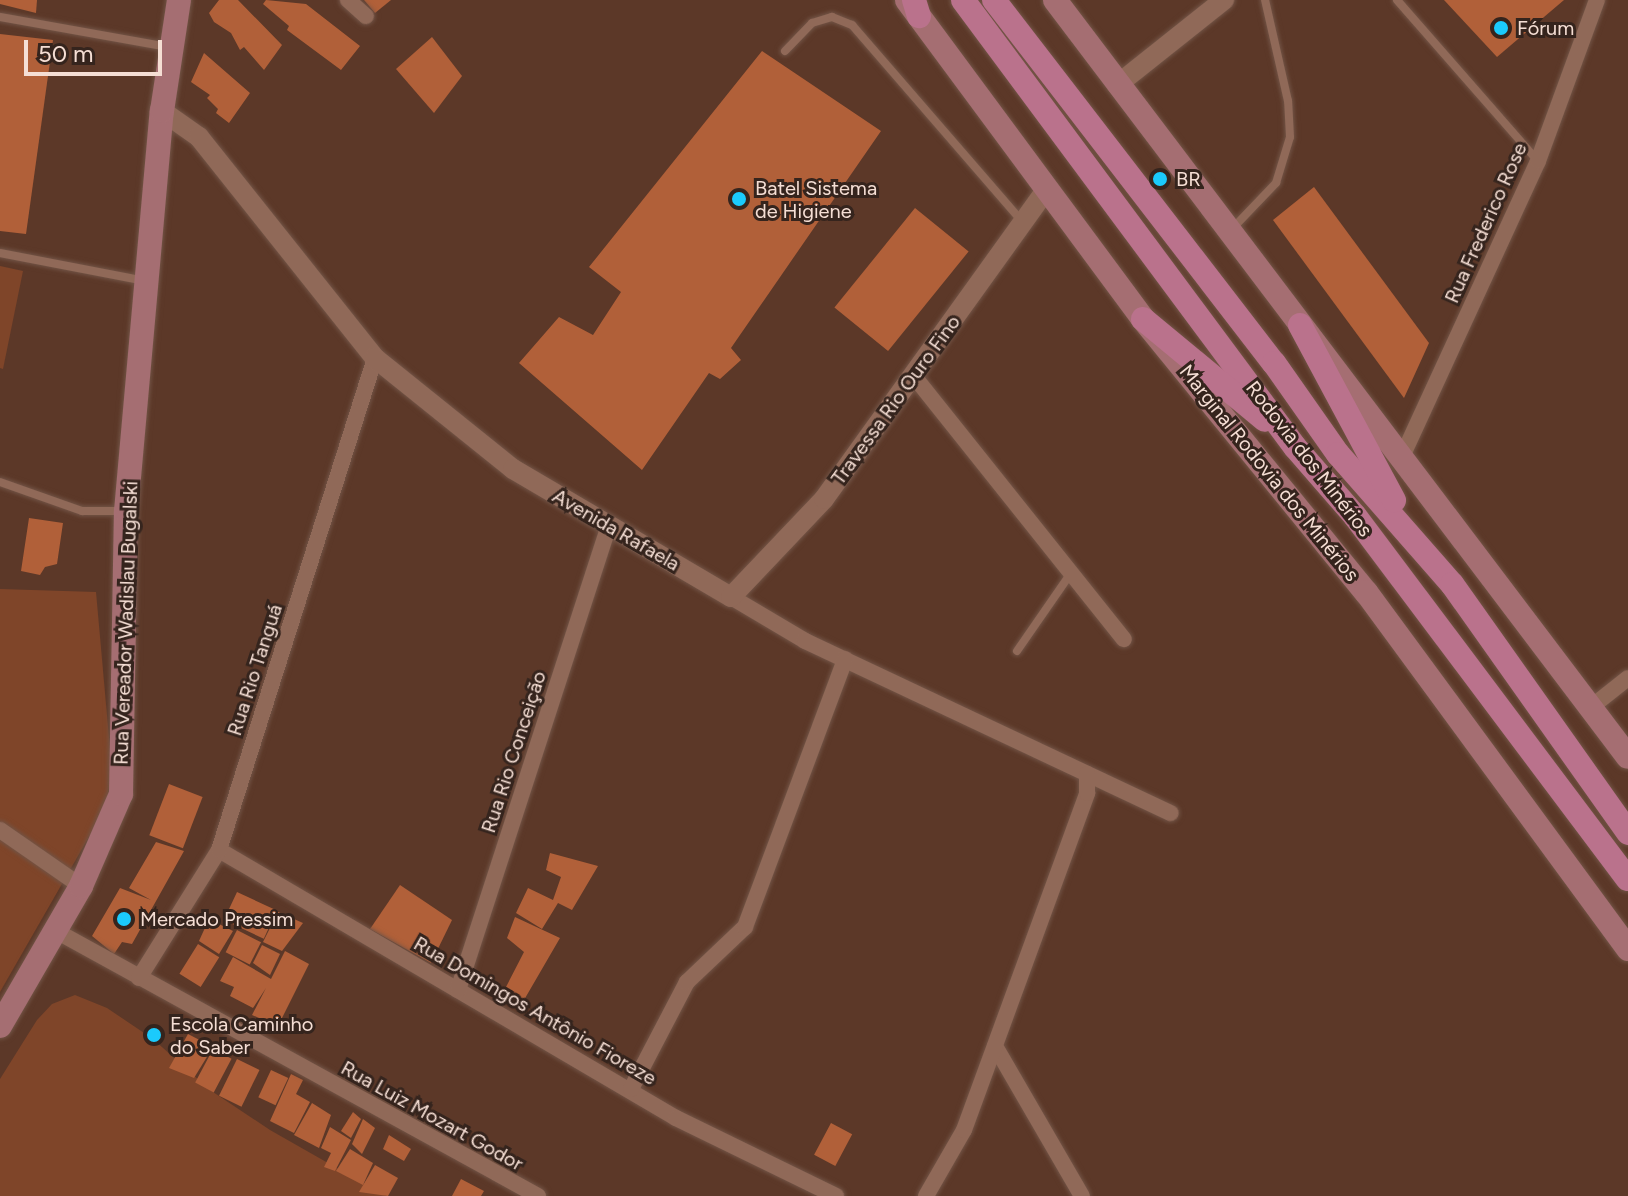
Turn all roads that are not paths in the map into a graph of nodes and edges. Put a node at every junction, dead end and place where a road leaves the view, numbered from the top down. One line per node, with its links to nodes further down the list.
1 (179, 0): 13 (main road, Rua Vereador Wadislau Bugalski)
2 (348, 0): 11 (street)
3 (963, 0): 27 (main road, Rodovia dos Minérios)
4 (994, 0): 32 (main road, Rodovia dos Minérios)
5 (1055, 0): 15 (main road)
6 (1224, 0): 15 (street)
7 (1265, 0): 20 (lane)
8 (1397, 0): 17 (lane)
9 (1597, 0): 17 (street, Rua Frederico Rose)
10 (913, 5): 18 (main road, Marginal Rodovia dos Minérios)
11 (366, 16)
12 (0, 17): 13 (lane)
13 (171, 48): 16 (main road, Rua Vereador Wadislau Bugalski)
14 (785, 51): 19 (lane)
15 (1117, 85): 20 (main road)
16 (162, 111): 22 (main road, Rua Vereador Wadislau Bugalski); 25 (street, Avenida Rafaela)
17 (1538, 161): 28 (street, Rua Frederico Rose)
18 (1046, 190): 19 (street, Travessa Rio Ouro Fino); 23 (main road, Marginal Rodovia dos Minérios)
19 (1021, 221): 26 (street, Travessa Rio Ouro Fino)
20 (1230, 230): 24 (main road)
21 (0, 253): 22 (lane)
22 (150, 282): 30 (main road, Rua Vereador Wadislau Bugalski)
23 (1143, 319): 27 (main road); 49 (main road, Marginal Rodovia dos Minérios)
24 (1300, 325): 28 (main road); 32 (main road)
25 (375, 358): 31 (street, Avenida Rafaela); 45 (street, Rua Rio Tanguá)
26 (913, 375): 33 (street); 34 (street, Travessa Rio Ouro Fino)
27 (1292, 442): 46 (main road, Rodovia dos Minérios)
28 (1401, 459): 39 (main road)
29 (0, 482): 30 (lane)
30 (126, 511): 47 (main road, Rua Vereador Wadislau Bugalski)
31 (609, 526): 34 (street, Avenida Rafaela); 51 (street, Rua Rio Conceição)
32 (1432, 559): 44 (main road, Rodovia dos Minérios)
33 (1071, 573): 35 (street); 36 (lane)
34 (731, 597): 37 (street, Avenida Rafaela)
35 (1124, 639)
36 (1017, 651)
37 (845, 659): 41 (street, Avenida Rafaela); 54 (street)
38 (1628, 678): 39 (street)
39 (1590, 708): 40 (main road)
40 (1628, 757)
41 (1087, 774): 42 (street, Avenida Rafaela); 53 (street)
42 (1171, 813)
43 (0, 830): 47 (street)
44 (1628, 833)
45 (219, 850): 50 (street, Rua Rio Tanguá); 51 (street, Rua Domingos Antônio Fioreze)
46 (1628, 879)
47 (81, 886): 48 (main road, Rua Vereador Wadislau Bugalski)
48 (56, 931): 50 (street, Rua Luiz Mozart Godor); 52 (main road, Rua Vereador Wadislau Bugalski)
49 (1628, 949)
50 (139, 978): 55 (street, Rua Luiz Mozart Godor)
51 (458, 990): 54 (street, Rua Domingos Antônio Fioreze)
52 (0, 1026)
53 (995, 1046): 57 (street); 58 (street)
54 (631, 1089): 56 (street, Rua Domingos Antônio Fioreze)
55 (538, 1196)
56 (836, 1196)
57 (926, 1196)
58 (1082, 1196)

